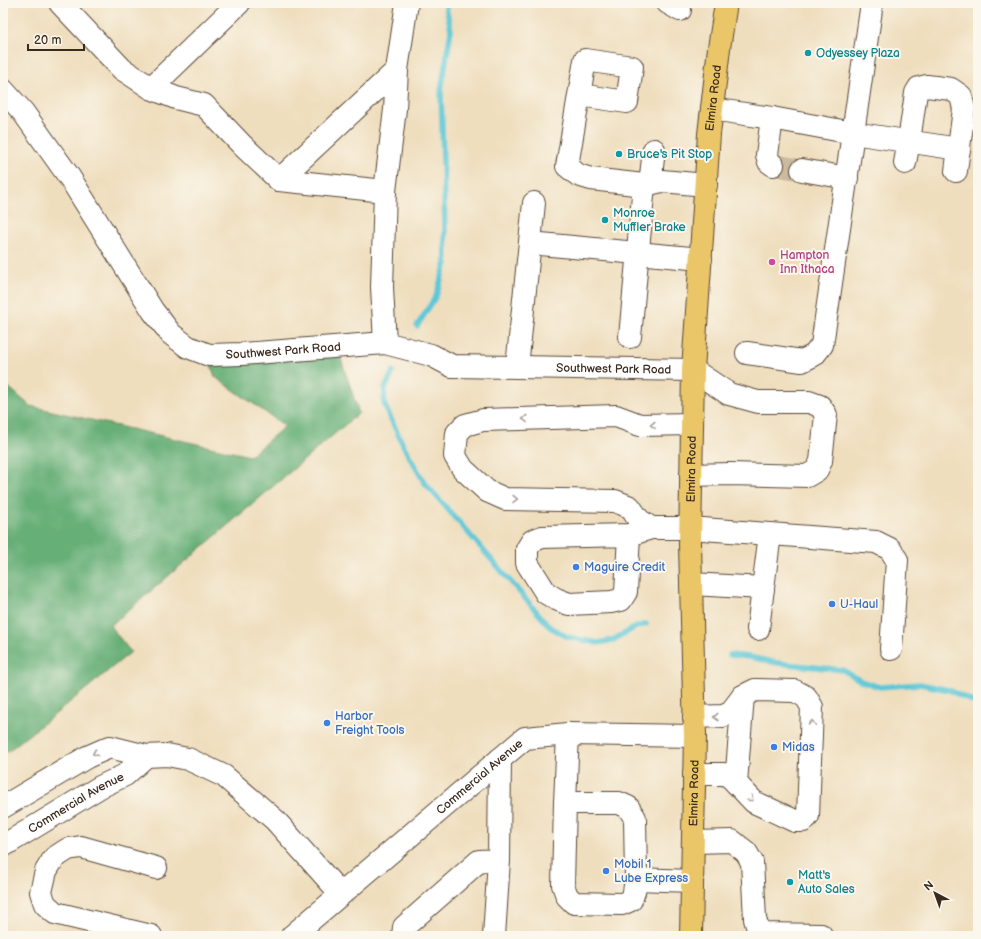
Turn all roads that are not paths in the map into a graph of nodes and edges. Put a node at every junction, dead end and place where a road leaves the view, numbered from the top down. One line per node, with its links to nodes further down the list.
1 (60, 3): 7 (street)
2 (239, 3): 7 (street)
3 (407, 3): 6 (street)
4 (726, 3): 10 (highway, Elmira Road)
5 (872, 3): 12 (street)
6 (397, 70): 21 (street); 24 (street)
7 (151, 88): 21 (street)
8 (3, 90): 30 (street, Southwest Park Road)
9 (579, 95): 22 (street)
10 (712, 109): 11 (street); 23 (highway, Elmira Road)
11 (772, 118): 12 (street); 17 (street)
12 (853, 133): 13 (street); 20 (street)
13 (909, 142): 14 (street); 14 (street); 16 (street)
14 (959, 149): 19 (street)
15 (654, 150): 22 (street)
16 (905, 163)
17 (773, 165)
18 (802, 170): 20 (street)
19 (956, 171)
20 (847, 178): 31 (street)
21 (279, 180): 24 (street)
22 (647, 185): 23 (street); 27 (street)
23 (706, 185): 28 (highway, Elmira Road)
24 (385, 191): 30 (street)
25 (534, 203): 26 (street)
26 (530, 243): 27 (street); 32 (street)
27 (638, 253): 28 (street); 29 (street)
28 (701, 259): 33 (highway, Elmira Road)
29 (630, 337)
30 (385, 343): 32 (street, Southwest Park Road)
31 (746, 353)
32 (517, 367): 33 (street, Southwest Park Road)
33 (693, 370): 34 (highway, Elmira Road); 35 (street)
34 (692, 424): 35 (highway, Elmira Road); 36 (street, one-way to 36)
35 (691, 475): 37 (highway, Elmira Road)
36 (651, 528): 37 (street); 39 (street)
37 (690, 528): 38 (street); 40 (highway, Elmira Road)
38 (770, 534): 41 (street); 43 (street)
39 (629, 535): 39 (street)
40 (691, 584): 41 (street); 45 (highway, Elmira Road)
41 (763, 588): 42 (street)
42 (758, 629)
43 (891, 649)
44 (743, 696): 45 (street, Commercial Avenue, one-way to 45); 50 (street); 50 (street, one-way to 44)
45 (694, 726): 46 (street, Commercial Avenue); 49 (highway, Elmira Road)
46 (568, 734): 48 (street, Commercial Avenue); 51 (street)
47 (146, 756): 52 (street, one-way to 52); 54 (street, Commercial Avenue); 59 (street)
48 (500, 759): 55 (street); 59 (street, Commercial Avenue)
49 (694, 774): 50 (street); 53 (highway, Elmira Road)
50 (736, 783)
51 (565, 803): 57 (street); 57 (street)
52 (3, 807)
53 (693, 842): 58 (highway, Elmira Road); 60 (street)
54 (3, 846)
55 (499, 860): 63 (street); 64 (street)
56 (156, 868): 61 (street)
57 (636, 879): 58 (street)
58 (692, 881): 65 (highway, Elmira Road)
59 (341, 894): 62 (street, Commercial Avenue)
60 (821, 935)
61 (151, 936)
62 (292, 936)
63 (403, 936)
64 (494, 936)
65 (691, 936)

